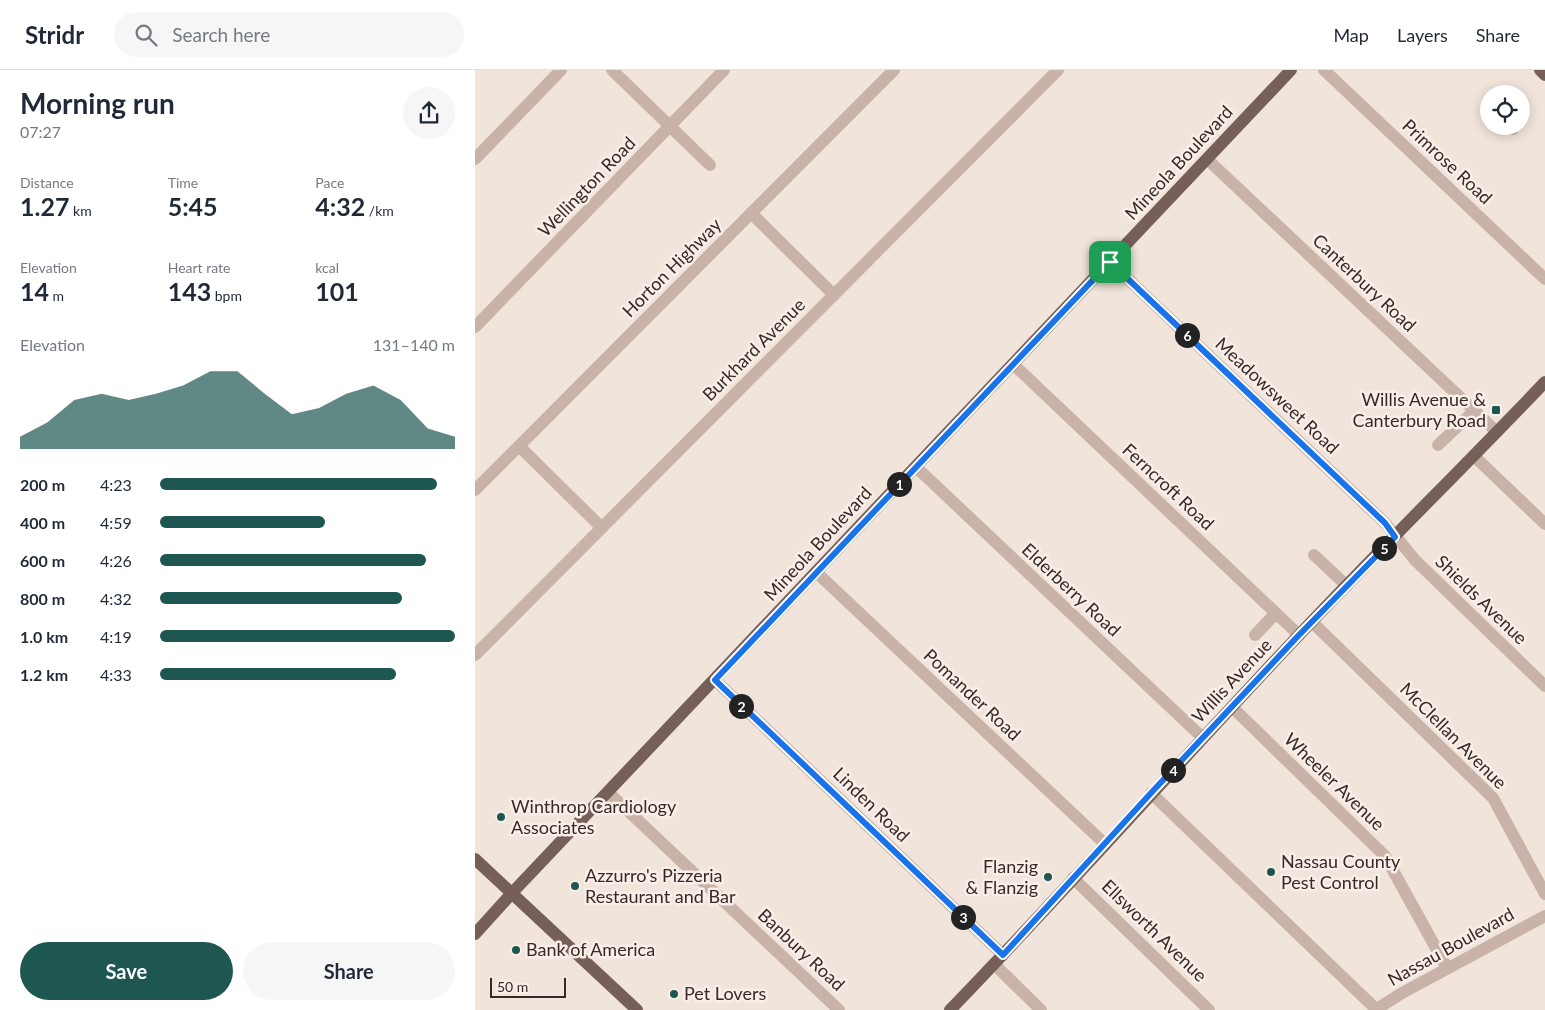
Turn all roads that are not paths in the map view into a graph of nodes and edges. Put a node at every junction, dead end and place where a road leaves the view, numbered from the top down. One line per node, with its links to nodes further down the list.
1 (561, 70): 11 (street)
2 (612, 70): 10 (street)
3 (724, 70): 10 (street, Wellington Road)
4 (894, 70): 14 (street, Horton Highway)
5 (1058, 70): 17 (street, Burkhard Avenue)
6 (1291, 70): 12 (main road, Mineola Boulevard)
7 (1324, 70): 16 (street, Primrose Road)
8 (1540, 70): 9 (main road)
9 (1545, 75)
10 (670, 126): 13 (street); 18 (street, Wellington Road)
11 (475, 159)
12 (1207, 159): 15 (main road, Mineola Boulevard); 21 (street, Canterbury Road)
13 (710, 165)
14 (751, 213): 17 (street); 24 (street, Horton Highway)
15 (1110, 262): 19 (main road, Mineola Boulevard); 30 (street, Meadowsweet Road)
16 (1545, 279)
17 (834, 295): 29 (street, Burkhard Avenue)
18 (475, 327)
19 (1013, 364): 26 (main road, Mineola Boulevard); 34 (street, Ferncroft Road)
20 (1545, 382): 22 (main road, Willis Avenue)
21 (1474, 410): 22 (street, Canterbury Road); 23 (street)
22 (1497, 432): 25 (main road, Willis Avenue)
23 (1438, 445)
24 (519, 446): 27 (street, Horton Highway); 29 (street)
25 (1474, 456): 28 (street); 30 (main road, Willis Avenue)
26 (916, 467): 32 (main road, Mineola Boulevard); 42 (street, Elderberry Road)
27 (475, 490)
28 (1545, 524)
29 (602, 528): 38 (street, Burkhard Avenue)
30 (1395, 537): 33 (main road, Willis Avenue); 40 (street, Shields Avenue)
31 (1314, 554): 33 (street)
32 (816, 572): 39 (main road, Mineola Boulevard); 45 (street, Pomander Road)
33 (1347, 586): 35 (main road, Willis Avenue)
34 (1276, 613): 36 (street); 37 (street, Ferncroft Road)
35 (1311, 622): 37 (main road, Willis Avenue); 49 (street, McClellan Avenue)
36 (1255, 635)
37 (1299, 635): 41 (main road, Willis Avenue)
38 (475, 655)
39 (715, 680): 43 (main road, Mineola Boulevard); 52 (street, Linden Road)
40 (1545, 686)
41 (1232, 707): 42 (main road, Willis Avenue); 54 (street, Wheeler Avenue)
42 (1203, 738): 44 (main road, Willis Avenue)
43 (608, 792): 48 (main road, Mineola Boulevard); 56 (street, Banbury Road)
44 (1151, 793): 45 (main road, Willis Avenue); 60 (street)
45 (1105, 844): 47 (main road, Willis Avenue)
46 (475, 858): 48 (main road)
47 (1073, 878): 52 (main road, Willis Avenue); 59 (street, Ellsworth Avenue)
48 (511, 893): 51 (main road, Mineola Boulevard); 55 (main road)
49 (1545, 894)
50 (1545, 916): 54 (street, Nassau Boulevard)
51 (475, 934)
52 (1003, 955): 53 (main road, Willis Avenue)
53 (994, 964): 57 (main road, Willis Avenue); 58 (street)
54 (1447, 968): 60 (street, Nassau Boulevard)
55 (637, 1010)
56 (839, 1010)
57 (950, 1010)
58 (1041, 1010)
59 (1209, 1010)
60 (1376, 1010)

